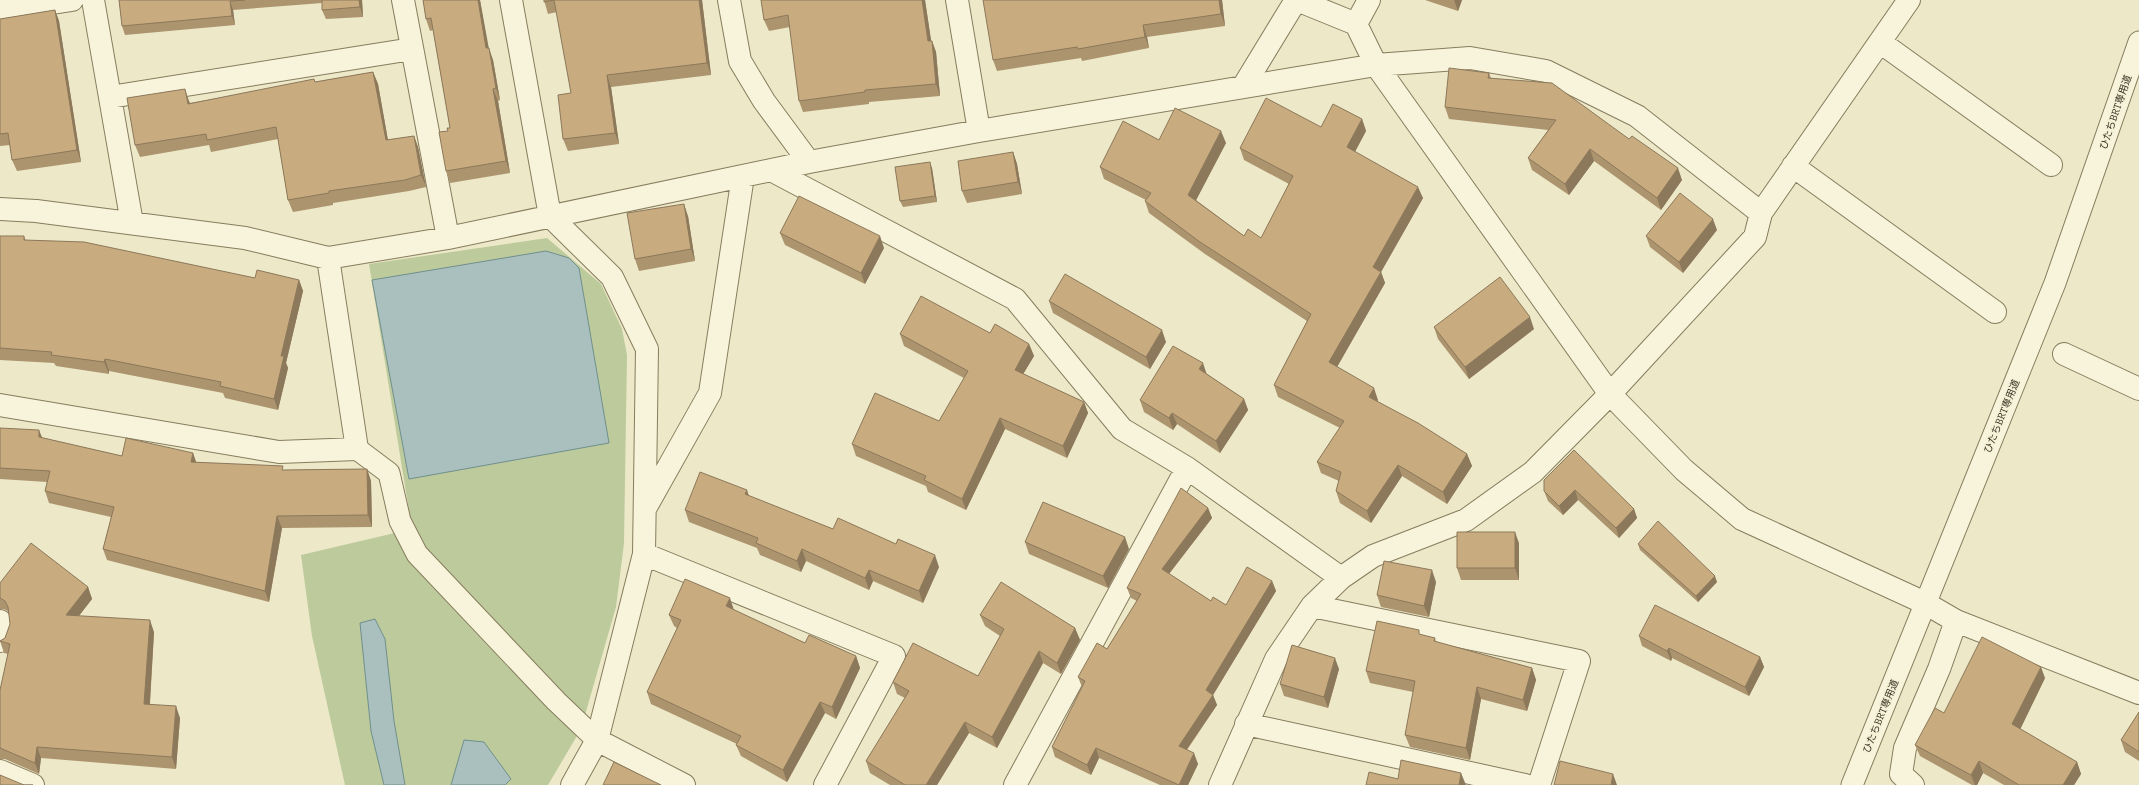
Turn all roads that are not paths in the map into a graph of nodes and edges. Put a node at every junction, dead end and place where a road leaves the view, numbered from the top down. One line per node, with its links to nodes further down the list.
1 (72, 0): 10 (street)
2 (93, 0): 17 (street)
3 (403, 0): 14 (street)
4 (511, 0): 26 (street)
5 (729, 0): 19 (street)
6 (957, 0): 18 (street)
7 (1296, 0): 11 (street); 16 (street)
8 (1370, 0): 11 (street)
9 (1909, 0): 12 (street)
10 (0, 11)
11 (1356, 24): 15 (street)
12 (1880, 42): 20 (street); 21 (street)
13 (2139, 42): 40 (lane, ひたちBRT専用道)
14 (412, 49): 17 (street); 28 (street)
15 (1376, 65): 16 (street); 25 (street); 33 (street)
16 (1243, 87): 18 (street)
17 (110, 97): 27 (street)
18 (980, 131): 19 (street)
19 (809, 162): 22 (street)
20 (2051, 165)
21 (1793, 166): 25 (street); 30 (street)
22 (771, 170): 23 (street); 36 (street)
23 (743, 176): 26 (street); 37 (street)
24 (0, 209): 27 (street)
25 (1761, 213): 33 (street)
26 (550, 216): 28 (street); 37 (street)
27 (132, 223): 29 (street)
28 (448, 238): 29 (street)
29 (328, 258): 35 (street)
30 (1995, 312)
31 (2064, 354): 32 (street)
32 (2139, 389)
33 (1610, 394): 39 (street); 40 (street)
34 (0, 405): 35 (street)
35 (357, 449): 47 (lane)
36 (1187, 468): 39 (street); 53 (street)
37 (644, 510): 38 (street)
38 (644, 554): 47 (street); 52 (street)
39 (1342, 578): 41 (street)
40 (1925, 603): 42 (street); 57 (lane, ひたちBRT専用道)
41 (1312, 606): 46 (street); 56 (street)
42 (1956, 620): 45 (street); 58 (street)
43 (0, 622): 44 (street)
44 (0, 641)
45 (2139, 693)
46 (1246, 724): 54 (street); 55 (street)
47 (597, 740): 50 (street); 51 (street)
48 (0, 771): 49 (street)
49 (33, 785)
50 (572, 785)
51 (684, 785)
52 (825, 785)
53 (1015, 785)
54 (1220, 785)
55 (1525, 785)
56 (1538, 785)
57 (1852, 785)
58 (1913, 785)

